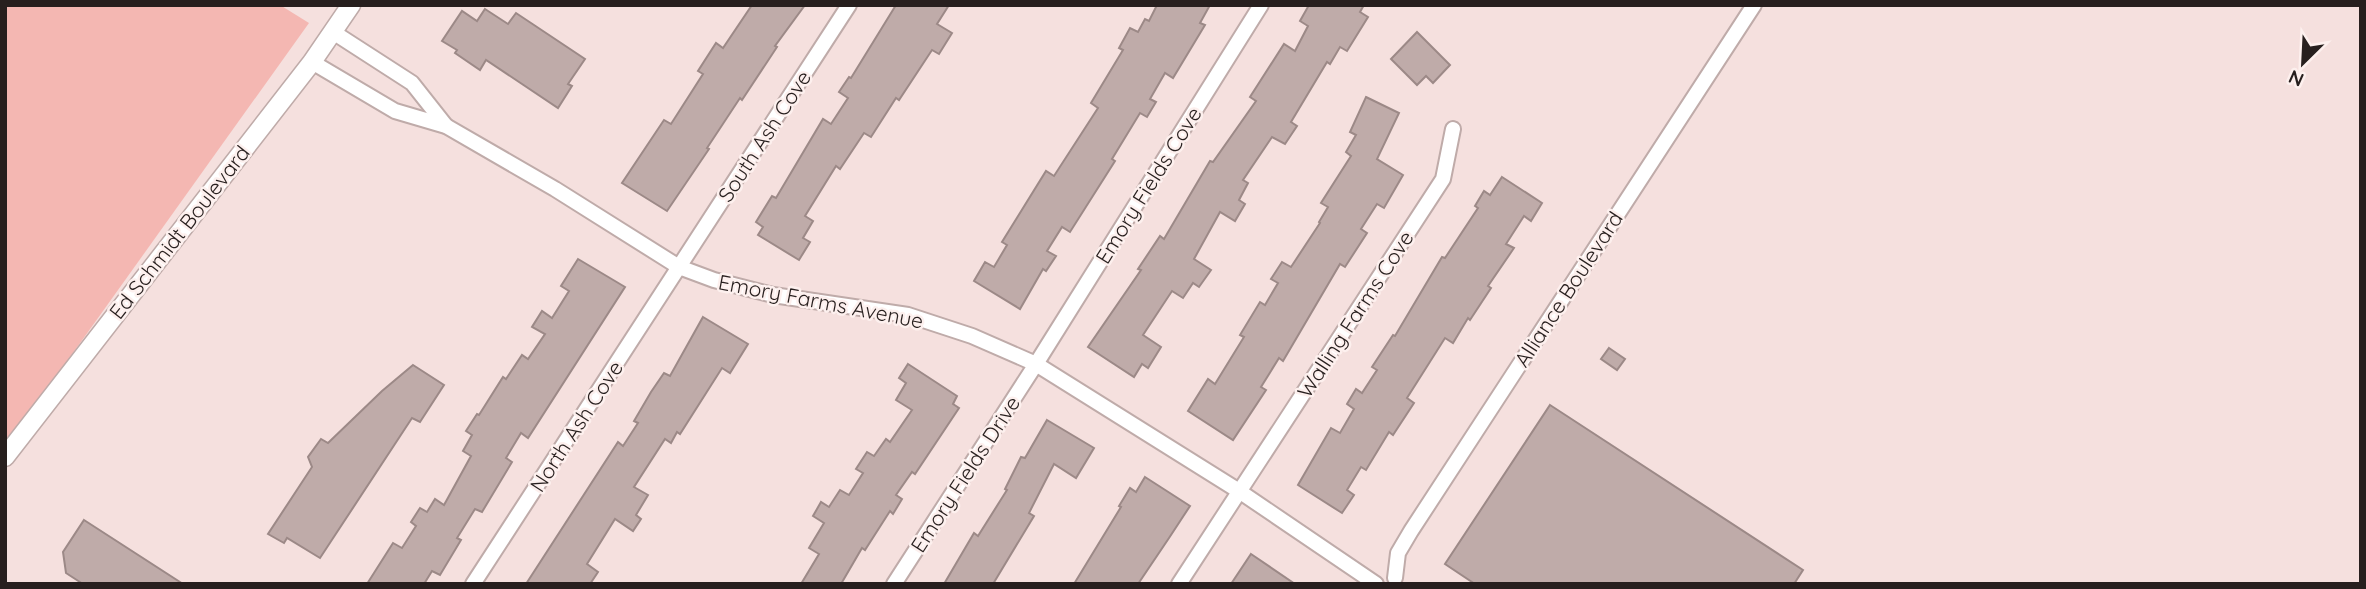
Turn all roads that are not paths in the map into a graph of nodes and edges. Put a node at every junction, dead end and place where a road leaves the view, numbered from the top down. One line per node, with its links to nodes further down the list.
1 (351, 5): 5 (street, Ed Schmidt Boulevard)
2 (849, 5): 9 (street, South Ash Cove)
3 (1261, 5): 10 (street, Emory Fields Cove)
4 (1754, 5): 13 (street, Alliance Boulevard)
5 (333, 32): 6 (street, Ed Schmidt Boulevard); 7 (street, Emory Farms Avenue)
6 (312, 62): 7 (street, Emory Farms Avenue); 11 (street, Ed Schmidt Boulevard)
7 (446, 126): 9 (street, Emory Farms Avenue)
8 (1453, 129): 12 (street, Walling Farms Cove)
9 (679, 267): 10 (street, Emory Farms Avenue); 14 (street, North Ash Cove)
10 (1036, 364): 12 (street, Emory Farms Avenue); 15 (street, Emory Fields Drive)
11 (5, 457)
12 (1239, 491): 16 (street, Walling Farms Cove); 17 (street, Emory Farms Avenue)
13 (1400, 581): 17 (street)
14 (473, 584)
15 (894, 584)
16 (1179, 584)
17 (1376, 584)

